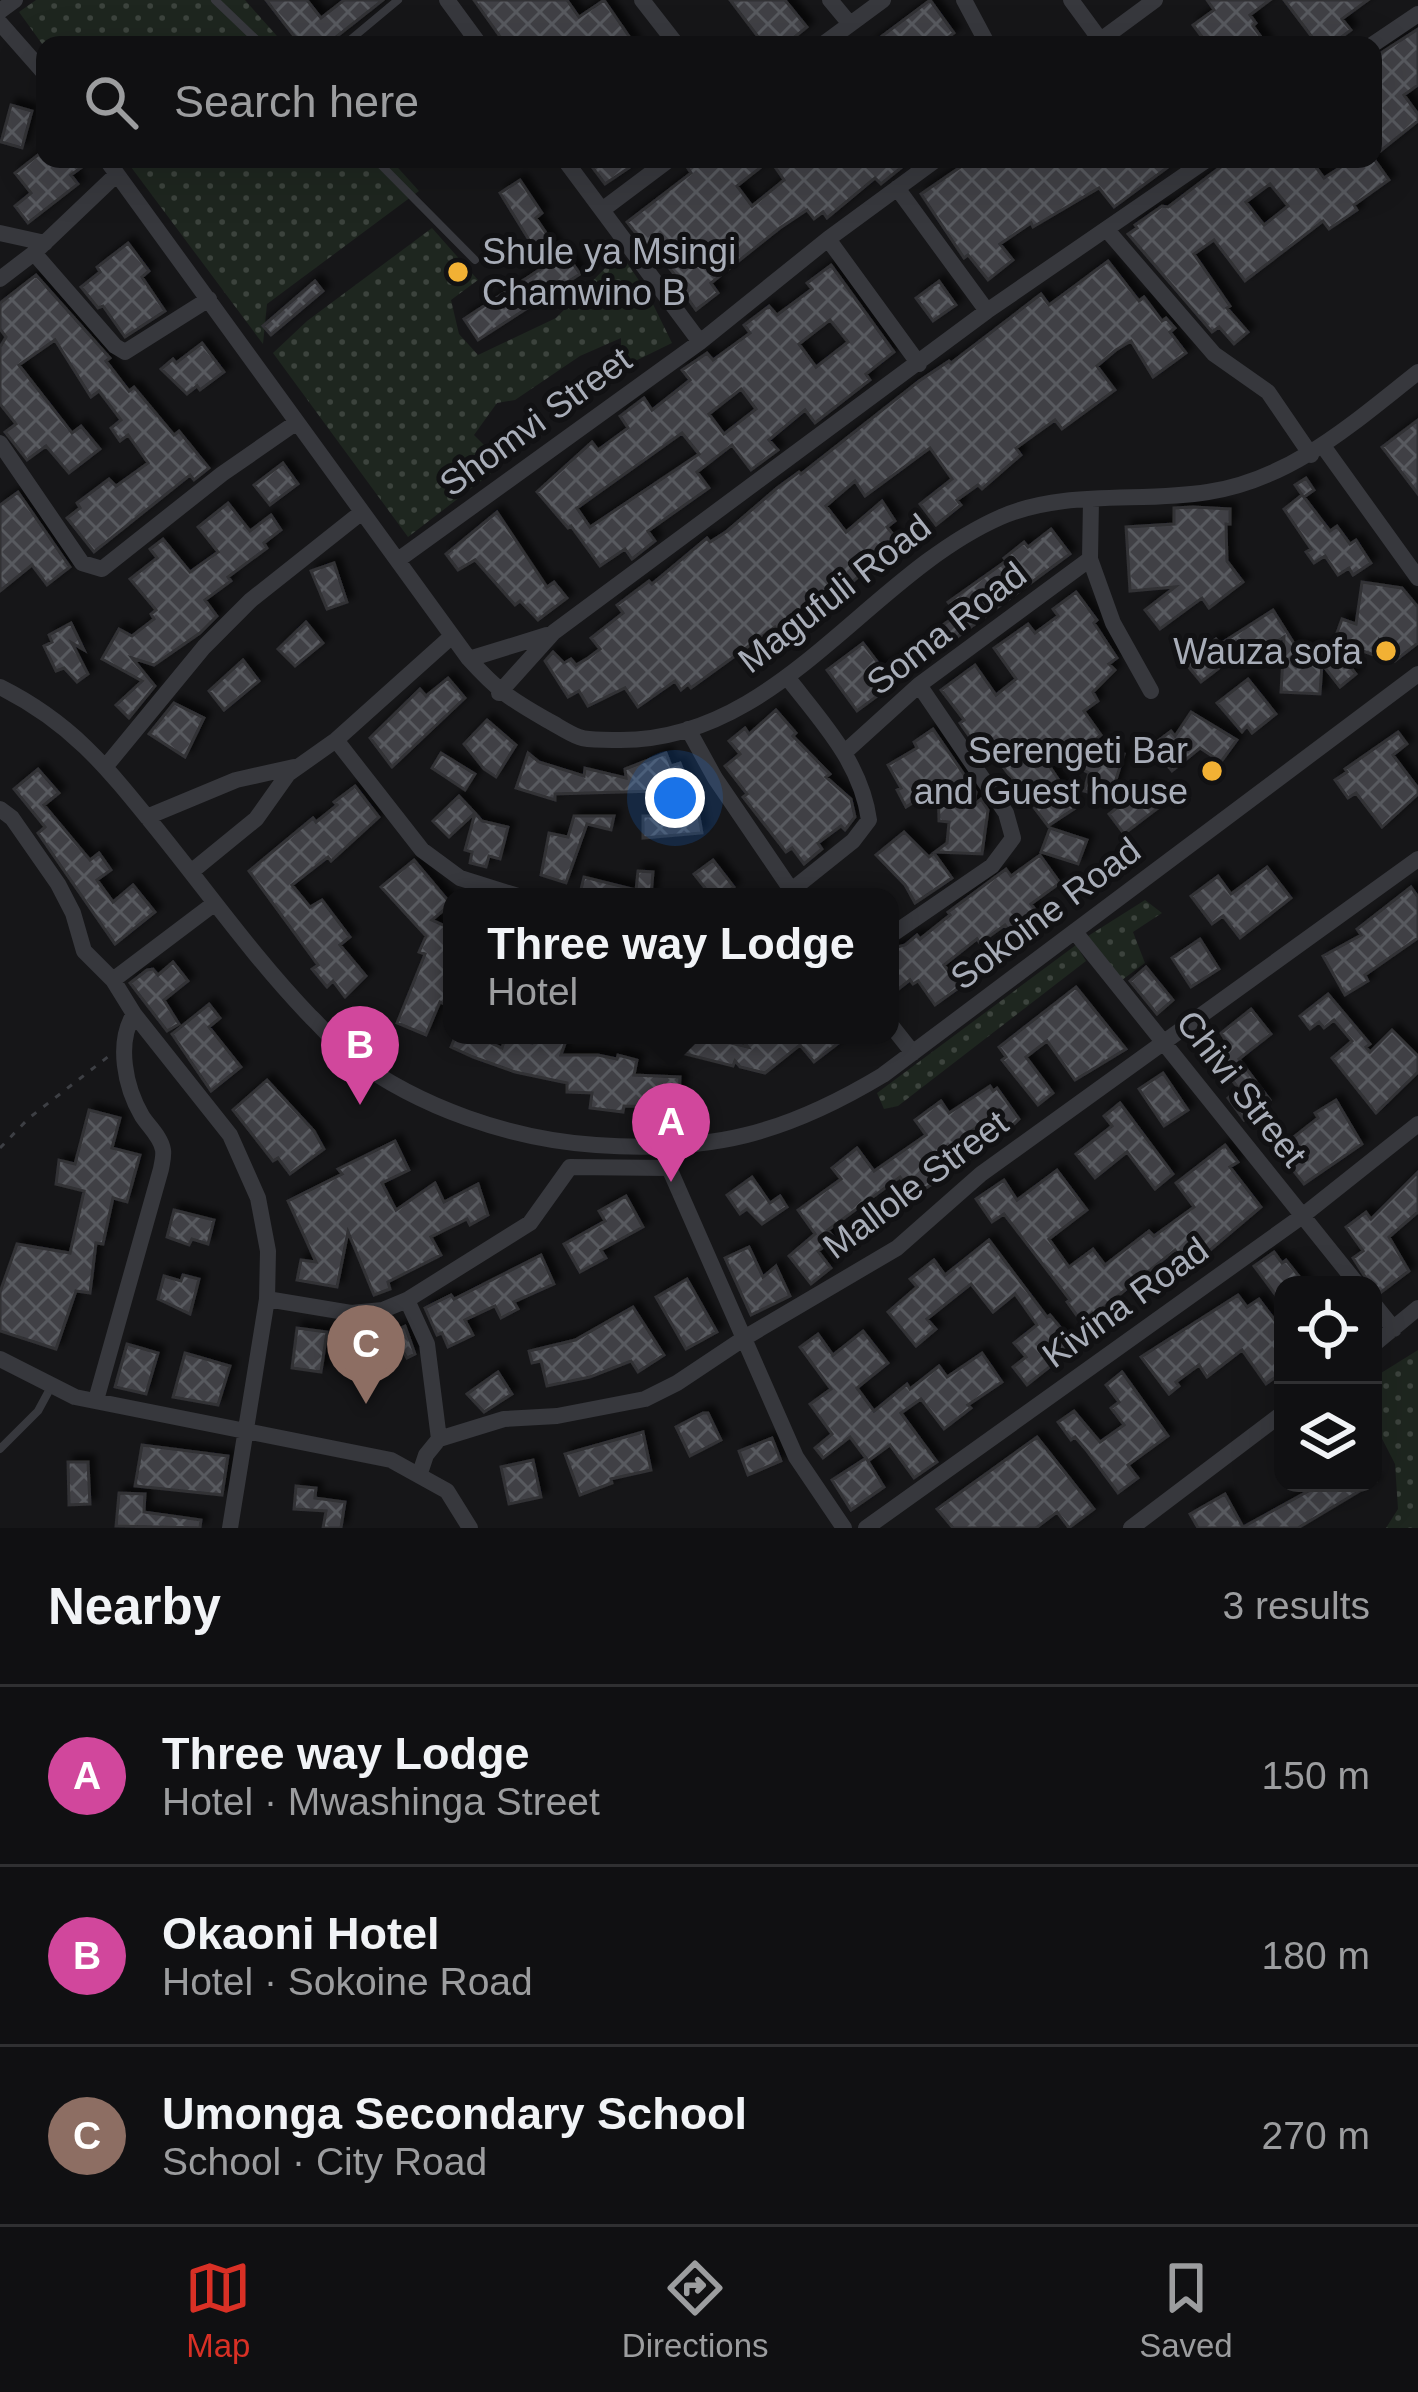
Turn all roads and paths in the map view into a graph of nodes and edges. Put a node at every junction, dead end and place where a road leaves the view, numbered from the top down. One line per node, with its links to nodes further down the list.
1 (15, 0): 11 (street)
2 (215, 0): 15 (lane)
3 (398, 0): 16 (lane)
4 (447, 0): 17 (street)
5 (642, 0): 18 (street)
6 (830, 0): 14 (street)
7 (883, 0): 14 (street)
8 (964, 0): 20 (street)
9 (1071, 0): 21 (street)
10 (1155, 0): 22 (street)
11 (0, 11)
12 (1418, 14): 23 (street)
13 (0, 22): 24 (street)
14 (850, 24): 19 (street)
15 (253, 36)
16 (355, 36)
17 (473, 36)
18 (670, 36)
19 (834, 36)
20 (983, 36)
21 (1094, 36)
22 (1108, 36)
23 (1382, 38)
24 (36, 64)
25 (109, 168): 37 (street)
26 (112, 168): 40 (street, Magufuli Road)
27 (384, 168): 38 (lane)
28 (571, 168): 33 (street)
29 (658, 168): 33 (street)
30 (925, 168): 32 (street, Shomvi Street)
31 (1191, 168): 34 (street)
32 (897, 188): 36 (street, Shomvi Street); 41 (street)
33 (602, 210): 42 (street)
34 (1107, 230): 41 (street); 47 (street)
35 (0, 232): 37 (street)
36 (828, 239): 42 (street, Shomvi Street); 43 (street)
37 (39, 248): 39 (street); 40 (street)
38 (475, 260)
39 (0, 279)
40 (208, 299): 45 (street, Magufuli Road)
41 (987, 311): 43 (street)
42 (700, 342): 50 (street, Shomvi Street)
43 (919, 364): 53 (street)
44 (1418, 371): 47 (street, Magufuli Road)
45 (297, 422): 46 (street); 49 (street, Magufuli Road)
46 (0, 443)
47 (1317, 451): 48 (street, Magufuli Road); 52 (street)
48 (1091, 500): 51 (street); 57 (street, Magufuli Road)
49 (362, 512): 50 (street, Magufuli Road); 66 (street)
50 (398, 560): 54 (street, Magufuli Road)
51 (1090, 560): 58 (street, Soma Road); 60 (street)
52 (1418, 578)
53 (554, 632): 55 (street); 61 (street)
54 (452, 636): 55 (street, Magufuli Road); 63 (street)
55 (469, 659): 61 (street, Magufuli Road)
56 (1418, 674): 76 (street, Sokoine Road)
57 (787, 677): 62 (street, Magufuli Road); 64 (street)
58 (919, 685): 64 (street, Soma Road); 75 (street)
59 (0, 687): 66 (street, Sokoine Road)
60 (1151, 692)
61 (499, 693): 62 (street, Magufuli Road)
62 (688, 729): 72 (street)
63 (336, 740): 65 (street); 71 (street)
64 (845, 752): 73 (street)
65 (300, 765): 68 (street); 70 (street)
66 (106, 766): 68 (street, Sokoine Road)
67 (0, 809): 77 (street)
68 (147, 817): 70 (street, Sokoine Road)
69 (1418, 860): 80 (street, Mallole Street)
70 (191, 872): 74 (street, Sokoine Road)
71 (492, 888)
72 (786, 888)
73 (798, 888)
74 (215, 903): 77 (street); 85 (street, Sokoine Road)
75 (899, 930)
76 (1075, 932): 80 (street, Chivi Street); 82 (street, Sokoine Road)
77 (113, 980): 78 (street)
78 (134, 1014): 81 (street); 89 (street)
79 (899, 1035): 82 (street)
80 (1166, 1042): 87 (street, Chivi Street); 94 (street, Mallole Street)
81 (123, 1047): 84 (path); 98 (street)
82 (913, 1053): 85 (street, Sokoine Road)
83 (1418, 1124): 87 (street, Kivina Road)
84 (0, 1148)
85 (661, 1149): 86 (street)
86 (669, 1168): 90 (street); 94 (street)
87 (1301, 1217): 88 (street, Chivi Street); 107 (street, Kivina Road)
88 (1350, 1276)
89 (267, 1299): 90 (street); 100 (street)
90 (407, 1300): 101 (street)
91 (1418, 1308): 93 (street)
92 (1382, 1314): 93 (street)
93 (1394, 1329): 95 (street)
94 (746, 1337): 101 (street, Mallole Street); 106 (street)
95 (1382, 1338)
96 (0, 1359): 97 (street)
97 (51, 1387): 98 (street); 102 (lane)
98 (96, 1400): 100 (street)
99 (1274, 1420): 108 (street)
100 (243, 1429): 103 (street); 104 (street)
101 (439, 1439): 103 (street)
102 (0, 1449)
103 (420, 1473): 105 (street)
104 (230, 1528)
105 (470, 1528)
106 (844, 1528)
107 (866, 1528)
108 (1132, 1528)

